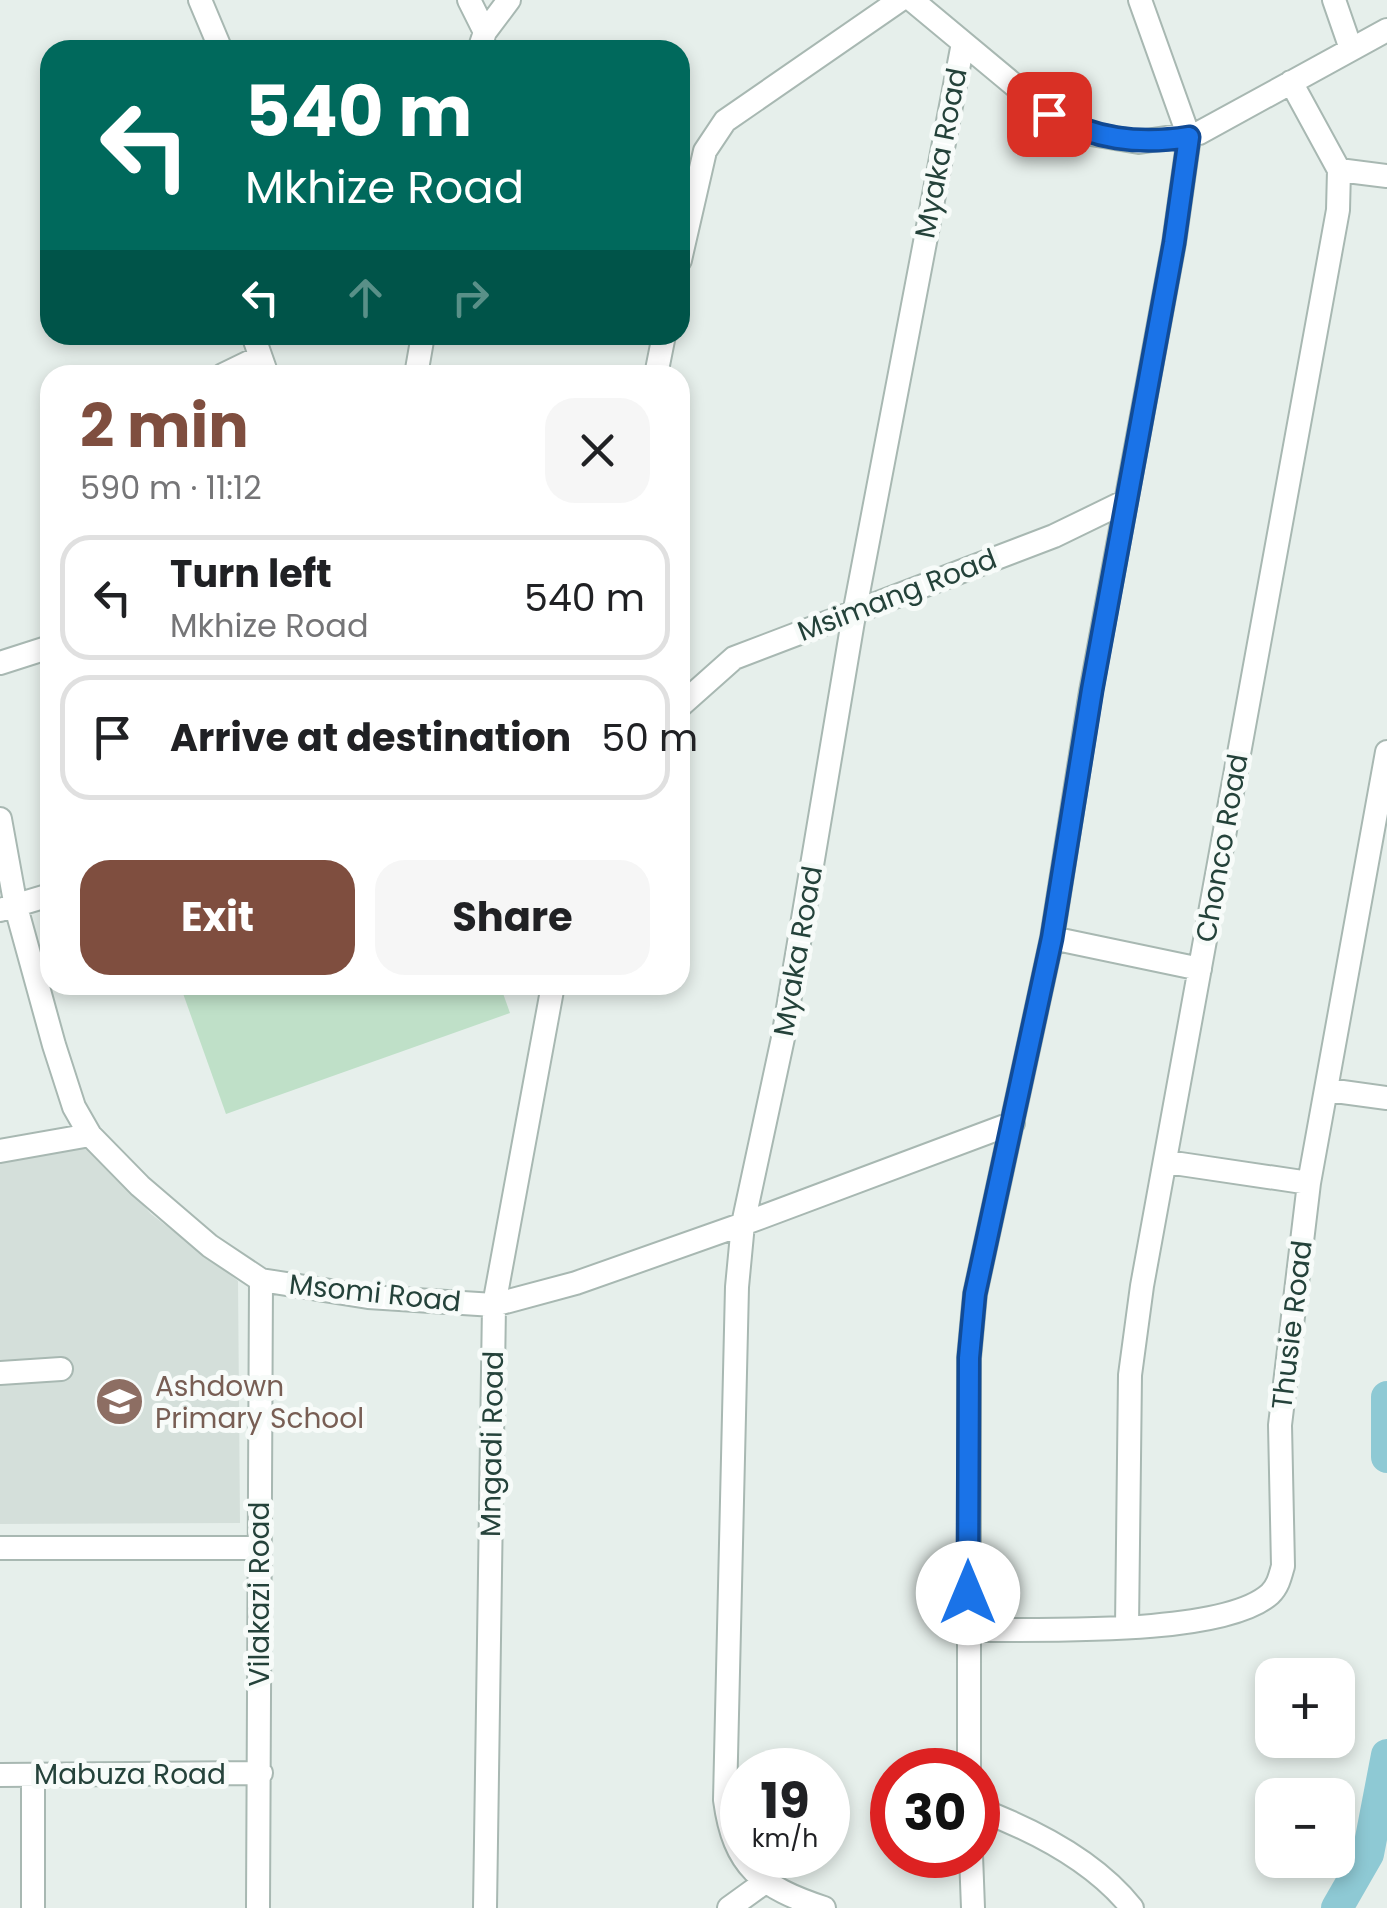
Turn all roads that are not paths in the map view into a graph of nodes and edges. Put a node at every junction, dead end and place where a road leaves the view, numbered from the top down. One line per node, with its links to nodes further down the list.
1 (200, 0): 9 (street)
2 (469, 0): 10 (street)
3 (509, 0): 11 (street)
4 (900, 0): 18 (street)
5 (912, 0): 12 (street)
6 (1140, 0): 15 (street)
7 (1334, 0): 13 (street)
8 (1387, 30): 13 (street)
9 (216, 40)
10 (482, 40)
11 (483, 40)
12 (963, 44): 15 (street); 20 (street, Myaka Road)
13 (1351, 49): 14 (street)
14 (1291, 82): 15 (street); 16 (street)
15 (1189, 137): 19 (street)
16 (1339, 170): 17 (street); 29 (street, Chonco Road)
17 (1387, 176)
18 (690, 218)
19 (1126, 501): 20 (street, Msimang Road); 28 (street)
20 (855, 609): 23 (street, Msimang Road); 38 (street, Myaka Road)
21 (40, 650): 22 (street)
22 (0, 663)
23 (690, 697)
24 (1387, 752): 31 (street, Thusie Road)
25 (0, 818): 27 (street, Msomi Road)
26 (40, 898): 27 (street)
27 (8, 908): 34 (street, Msomi Road)
28 (1052, 938): 29 (street); 33 (street)
29 (1200, 969): 36 (street, Chonco Road)
30 (551, 995): 40 (street, Mngadi Road)
31 (1328, 1090): 32 (street); 37 (street, Thusie Road)
32 (1387, 1098)
33 (1013, 1122): 38 (street, Msomi Road); 46 (street)
34 (90, 1135): 35 (street); 39 (street, Msomi Road)
35 (0, 1151)
36 (1167, 1162): 37 (street); 45 (street, Chonco Road)
37 (1308, 1183): 45 (street, Thusie Road)
38 (744, 1224): 40 (street, Msomi Road); 53 (street, Myaka Road)
39 (261, 1280): 40 (street, Msomi Road); 44 (street, Vilakazi Road)
40 (494, 1305): 56 (street, Mngadi Road)
41 (61, 1369): 42 (street)
42 (0, 1373)
43 (0, 1548): 44 (street)
44 (258, 1548): 48 (street, Vilakazi Road)
45 (1127, 1627): 46 (street, Thusie Road)
46 (968, 1630): 47 (street)
47 (969, 1748)
48 (261, 1773): 50 (street, Mabuza Road); 55 (street, Vilakazi Road)
49 (0, 1774): 50 (street, Mabuza Road)
50 (33, 1774): 54 (street)
51 (1000, 1818): 60 (street)
52 (972, 1878): 59 (street)
53 (765, 1882): 57 (street); 58 (street)
54 (33, 1908)
55 (258, 1908)
56 (485, 1908)
57 (729, 1908)
58 (824, 1908)
59 (973, 1908)
60 (1132, 1908)

